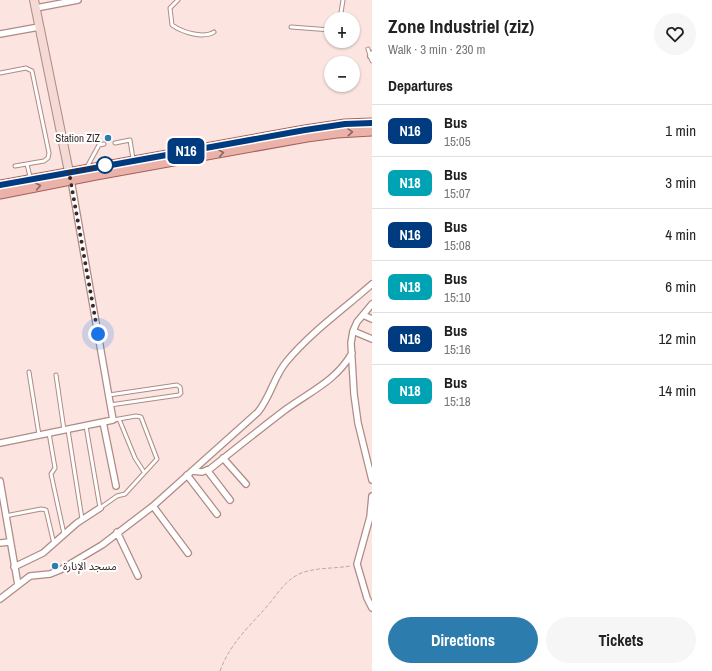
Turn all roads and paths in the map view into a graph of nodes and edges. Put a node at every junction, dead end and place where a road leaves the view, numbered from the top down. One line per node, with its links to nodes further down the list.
1 (78, 0): 4 (street)
2 (178, 0): 9 (lane)
3 (343, 0): 5 (lane)
4 (35, 4): 6 (street)
5 (341, 12)
6 (39, 27): 10 (street); 22 (street)
7 (291, 27): 8 (lane)
8 (324, 29)
9 (214, 32)
10 (0, 34)
11 (368, 49): 12 (lane)
12 (372, 57)
13 (0, 73): 19 (lane)
14 (372, 123): 18 (main road)
15 (372, 131): 22 (main road, one-way to 15)
16 (114, 143): 18 (lane)
17 (104, 144): 21 (lane)
18 (134, 160): 21 (main road)
19 (28, 164): 20 (lane); 23 (lane)
20 (15, 166)
21 (86, 169): 22 (main road)
22 (70, 176): 23 (main road); 25 (main road, one-way to 22); 35 (street)
23 (30, 179): 24 (main road)
24 (0, 184)
25 (0, 194)
26 (372, 284): 46 (street)
27 (372, 304): 28 (street)
28 (363, 315): 29 (street); 30 (street)
29 (372, 319)
30 (352, 331): 31 (street); 32 (street)
31 (372, 339)
32 (352, 353): 44 (street); 49 (street)
33 (30, 372): 42 (lane)
34 (56, 375): 40 (lane)
35 (109, 395): 36 (street); 36 (lane)
36 (110, 405): 37 (street)
37 (116, 419): 38 (street); 47 (lane); 47 (lane)
38 (103, 422): 39 (street); 52 (street)
39 (86, 426): 40 (street); 57 (lane)
40 (66, 430): 41 (street); 60 (lane)
41 (49, 433): 42 (street); 62 (lane)
42 (39, 435): 43 (street)
43 (0, 443)
44 (224, 458): 45 (street); 51 (street)
45 (207, 470): 46 (street); 55 (street)
46 (192, 471): 48 (street)
47 (144, 472): 53 (lane)
48 (187, 475): 56 (street); 58 (street)
49 (372, 480)
50 (0, 481): 59 (street)
51 (246, 484)
52 (116, 486): 53 (lane)
53 (117, 496): 57 (lane)
54 (372, 496): 67 (street)
55 (230, 500)
56 (153, 506): 61 (street); 66 (street)
57 (100, 508): 60 (street)
58 (217, 514)
59 (5, 516): 63 (street); 65 (lane)
60 (82, 520): 62 (street)
61 (117, 532): 69 (street); 70 (street)
62 (64, 535): 65 (street)
63 (9, 542): 64 (street); 68 (street)
64 (0, 543)
65 (54, 544): 68 (street)
66 (188, 553)
67 (357, 564): 72 (street); 73 (path)
68 (14, 567): 70 (street)
69 (138, 576)
70 (18, 585): 71 (street)
71 (0, 599)
72 (372, 608)
73 (220, 671)

